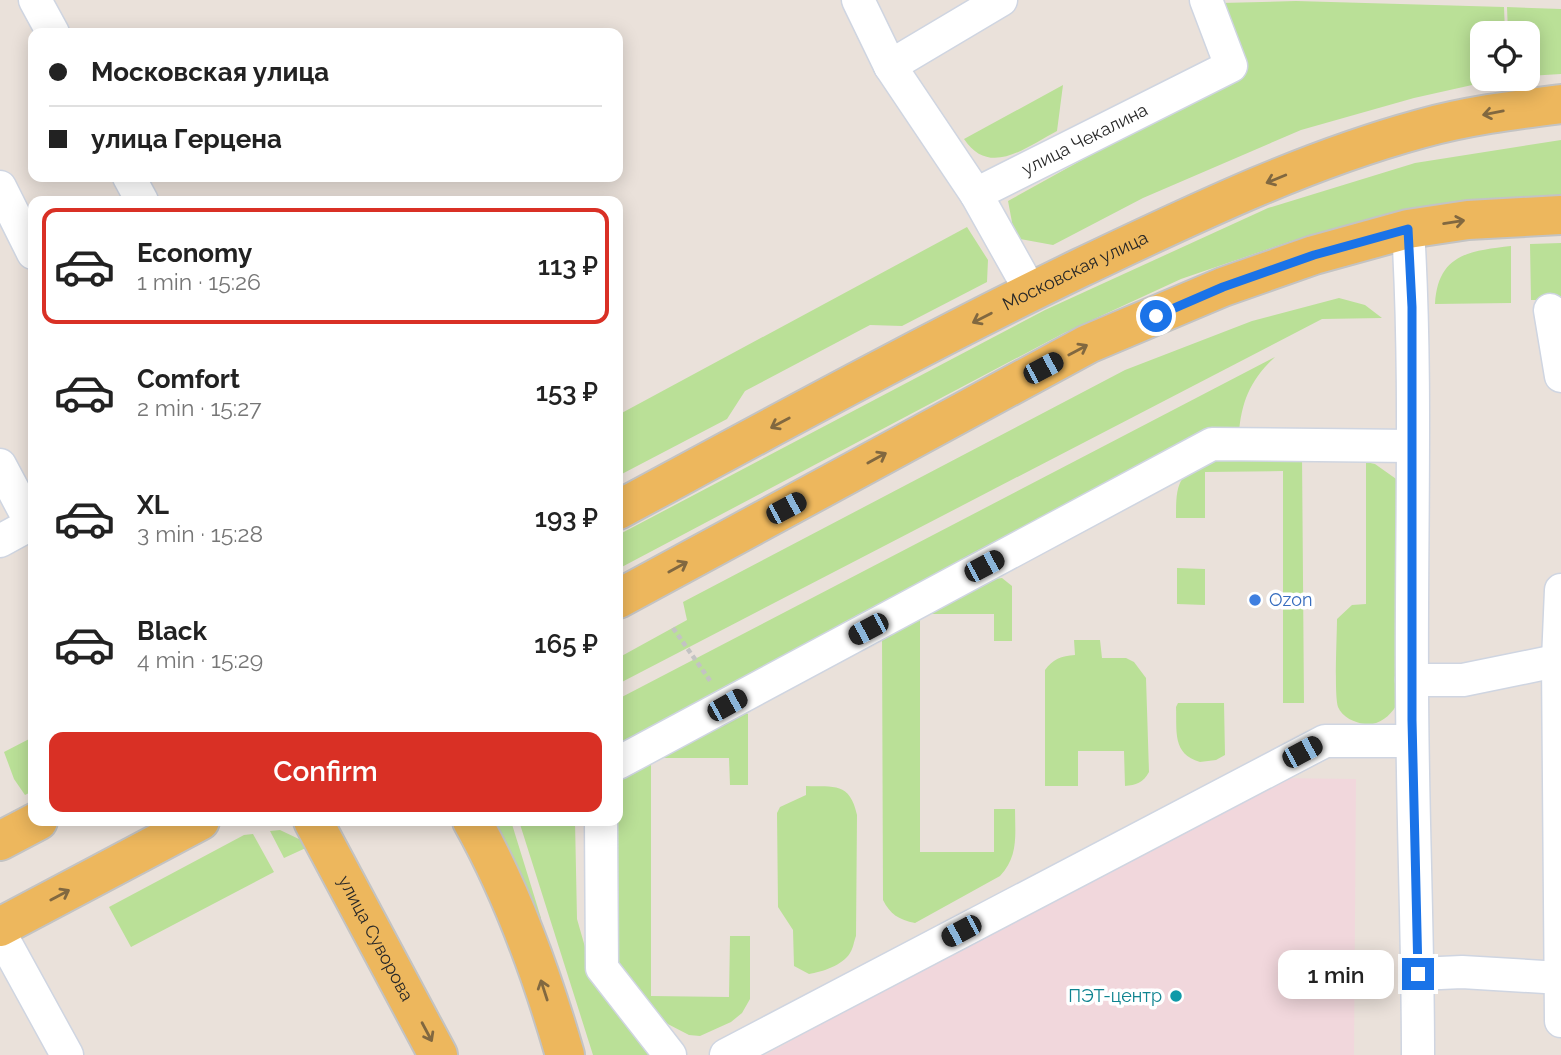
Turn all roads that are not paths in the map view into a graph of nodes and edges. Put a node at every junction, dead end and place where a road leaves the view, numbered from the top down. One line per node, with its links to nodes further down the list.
1 (35, 0): 5 (street)
2 (858, 0): 6 (street)
3 (1001, 0): 6 (street)
4 (1206, 0): 9 (street, улица Чекалина)
5 (49, 28)
6 (890, 66): 9 (street)
7 (1561, 104): 13 (main road, Московская улица, one-way to 13)
8 (0, 187): 12 (street)
9 (976, 194): 13 (street)
10 (1561, 215): 11 (main road, one-way to 10)
11 (1408, 229): 16 (street); 23 (main road, one-way to 11)
12 (28, 243)
13 (1031, 292): 18 (main road, Московская улица, one-way to 18)
14 (1550, 310): 15 (street)
15 (1561, 376)
16 (1412, 446): 25 (street); 27 (street)
17 (0, 465): 19 (street)
18 (623, 507)
19 (28, 516)
20 (28, 527): 21 (street)
21 (0, 541)
22 (1561, 590): 24 (street)
23 (623, 596)
24 (1560, 660): 25 (street); 37 (street)
25 (1412, 680): 26 (street)
26 (1412, 740): 36 (street); 43 (street)
27 (623, 760)
28 (28, 826): 33 (main road)
29 (190, 826): 34 (main road, one-way to 29)
30 (316, 826): 40 (main road, улица Суворова, one-way to 40)
31 (475, 826): 41 (main road, one-way to 31)
32 (601, 826): 42 (street)
33 (0, 841)
34 (0, 926)
35 (0, 933): 39 (street)
36 (1418, 974): 37 (street); 44 (street)
37 (1561, 978): 38 (street)
38 (1561, 1021)
39 (67, 1055)
40 (438, 1055)
41 (565, 1055)
42 (670, 1055)
43 (726, 1055)
44 (1418, 1055)

